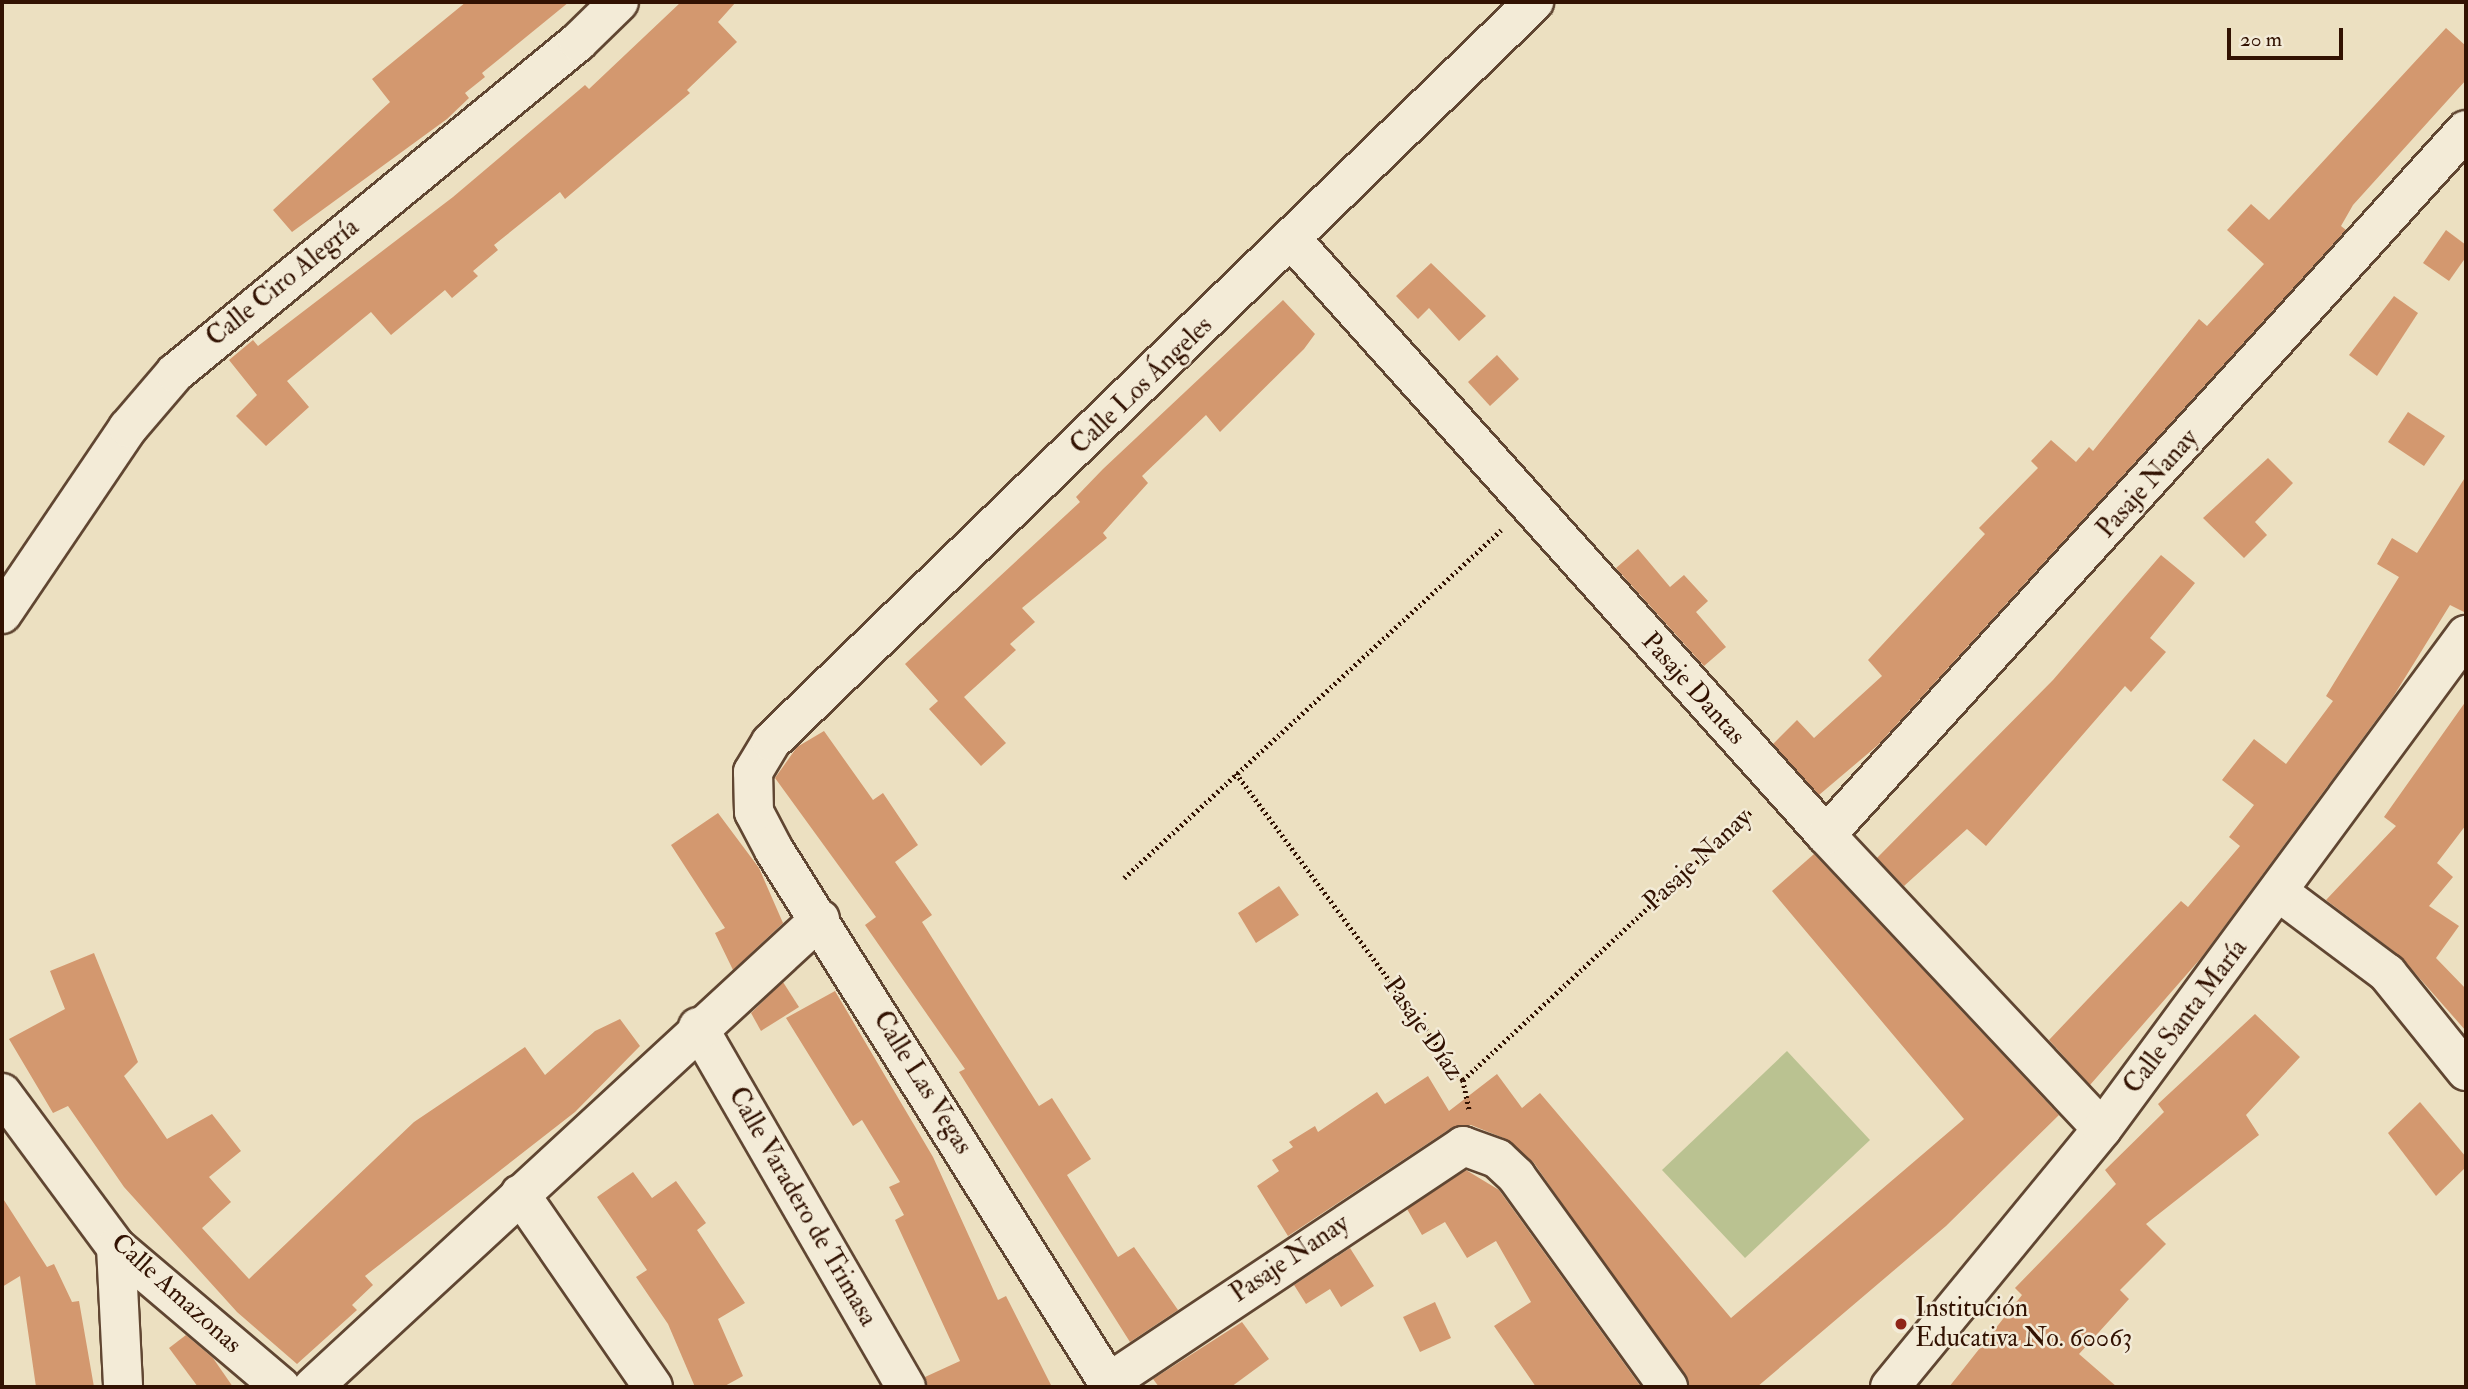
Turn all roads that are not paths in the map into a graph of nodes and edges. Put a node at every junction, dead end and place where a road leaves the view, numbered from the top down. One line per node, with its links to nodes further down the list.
1 (619, 2): 5 (street, Calle Ciro Alegría)
2 (1534, 2): 4 (street, Calle Los Ángeles)
3 (2466, 130): 8 (street, Pasaje Nanay)
4 (1293, 241): 7 (street, Calle Los Ángeles); 8 (street, Pasaje Dantas)
5 (2, 614)
6 (2466, 635): 9 (street, Calle Santa María)
7 (753, 772): 10 (street, Calle Las Vegas)
8 (1826, 835): 14 (street, Pasaje Dantas)
9 (2280, 893): 12 (street); 14 (street, Calle Santa María)
10 (820, 919): 11 (street); 17 (street, Calle Las Vegas)
11 (698, 1027): 15 (street); 22 (street, Calle Varadero de Trimasa)
12 (2466, 1071)
13 (2, 1093): 16 (street, Calle Amazonas)
14 (2102, 1129): 24 (street, Calle Santa María)
15 (520, 1194): 20 (street); 21 (street)
16 (117, 1247): 18 (street); 19 (street, Calle Amazonas)
17 (1110, 1385): 23 (street, Pasaje Nanay)
18 (123, 1387)
19 (281, 1387)
20 (313, 1387)
21 (653, 1387)
22 (906, 1387)
23 (1668, 1387)
24 (1890, 1387)

